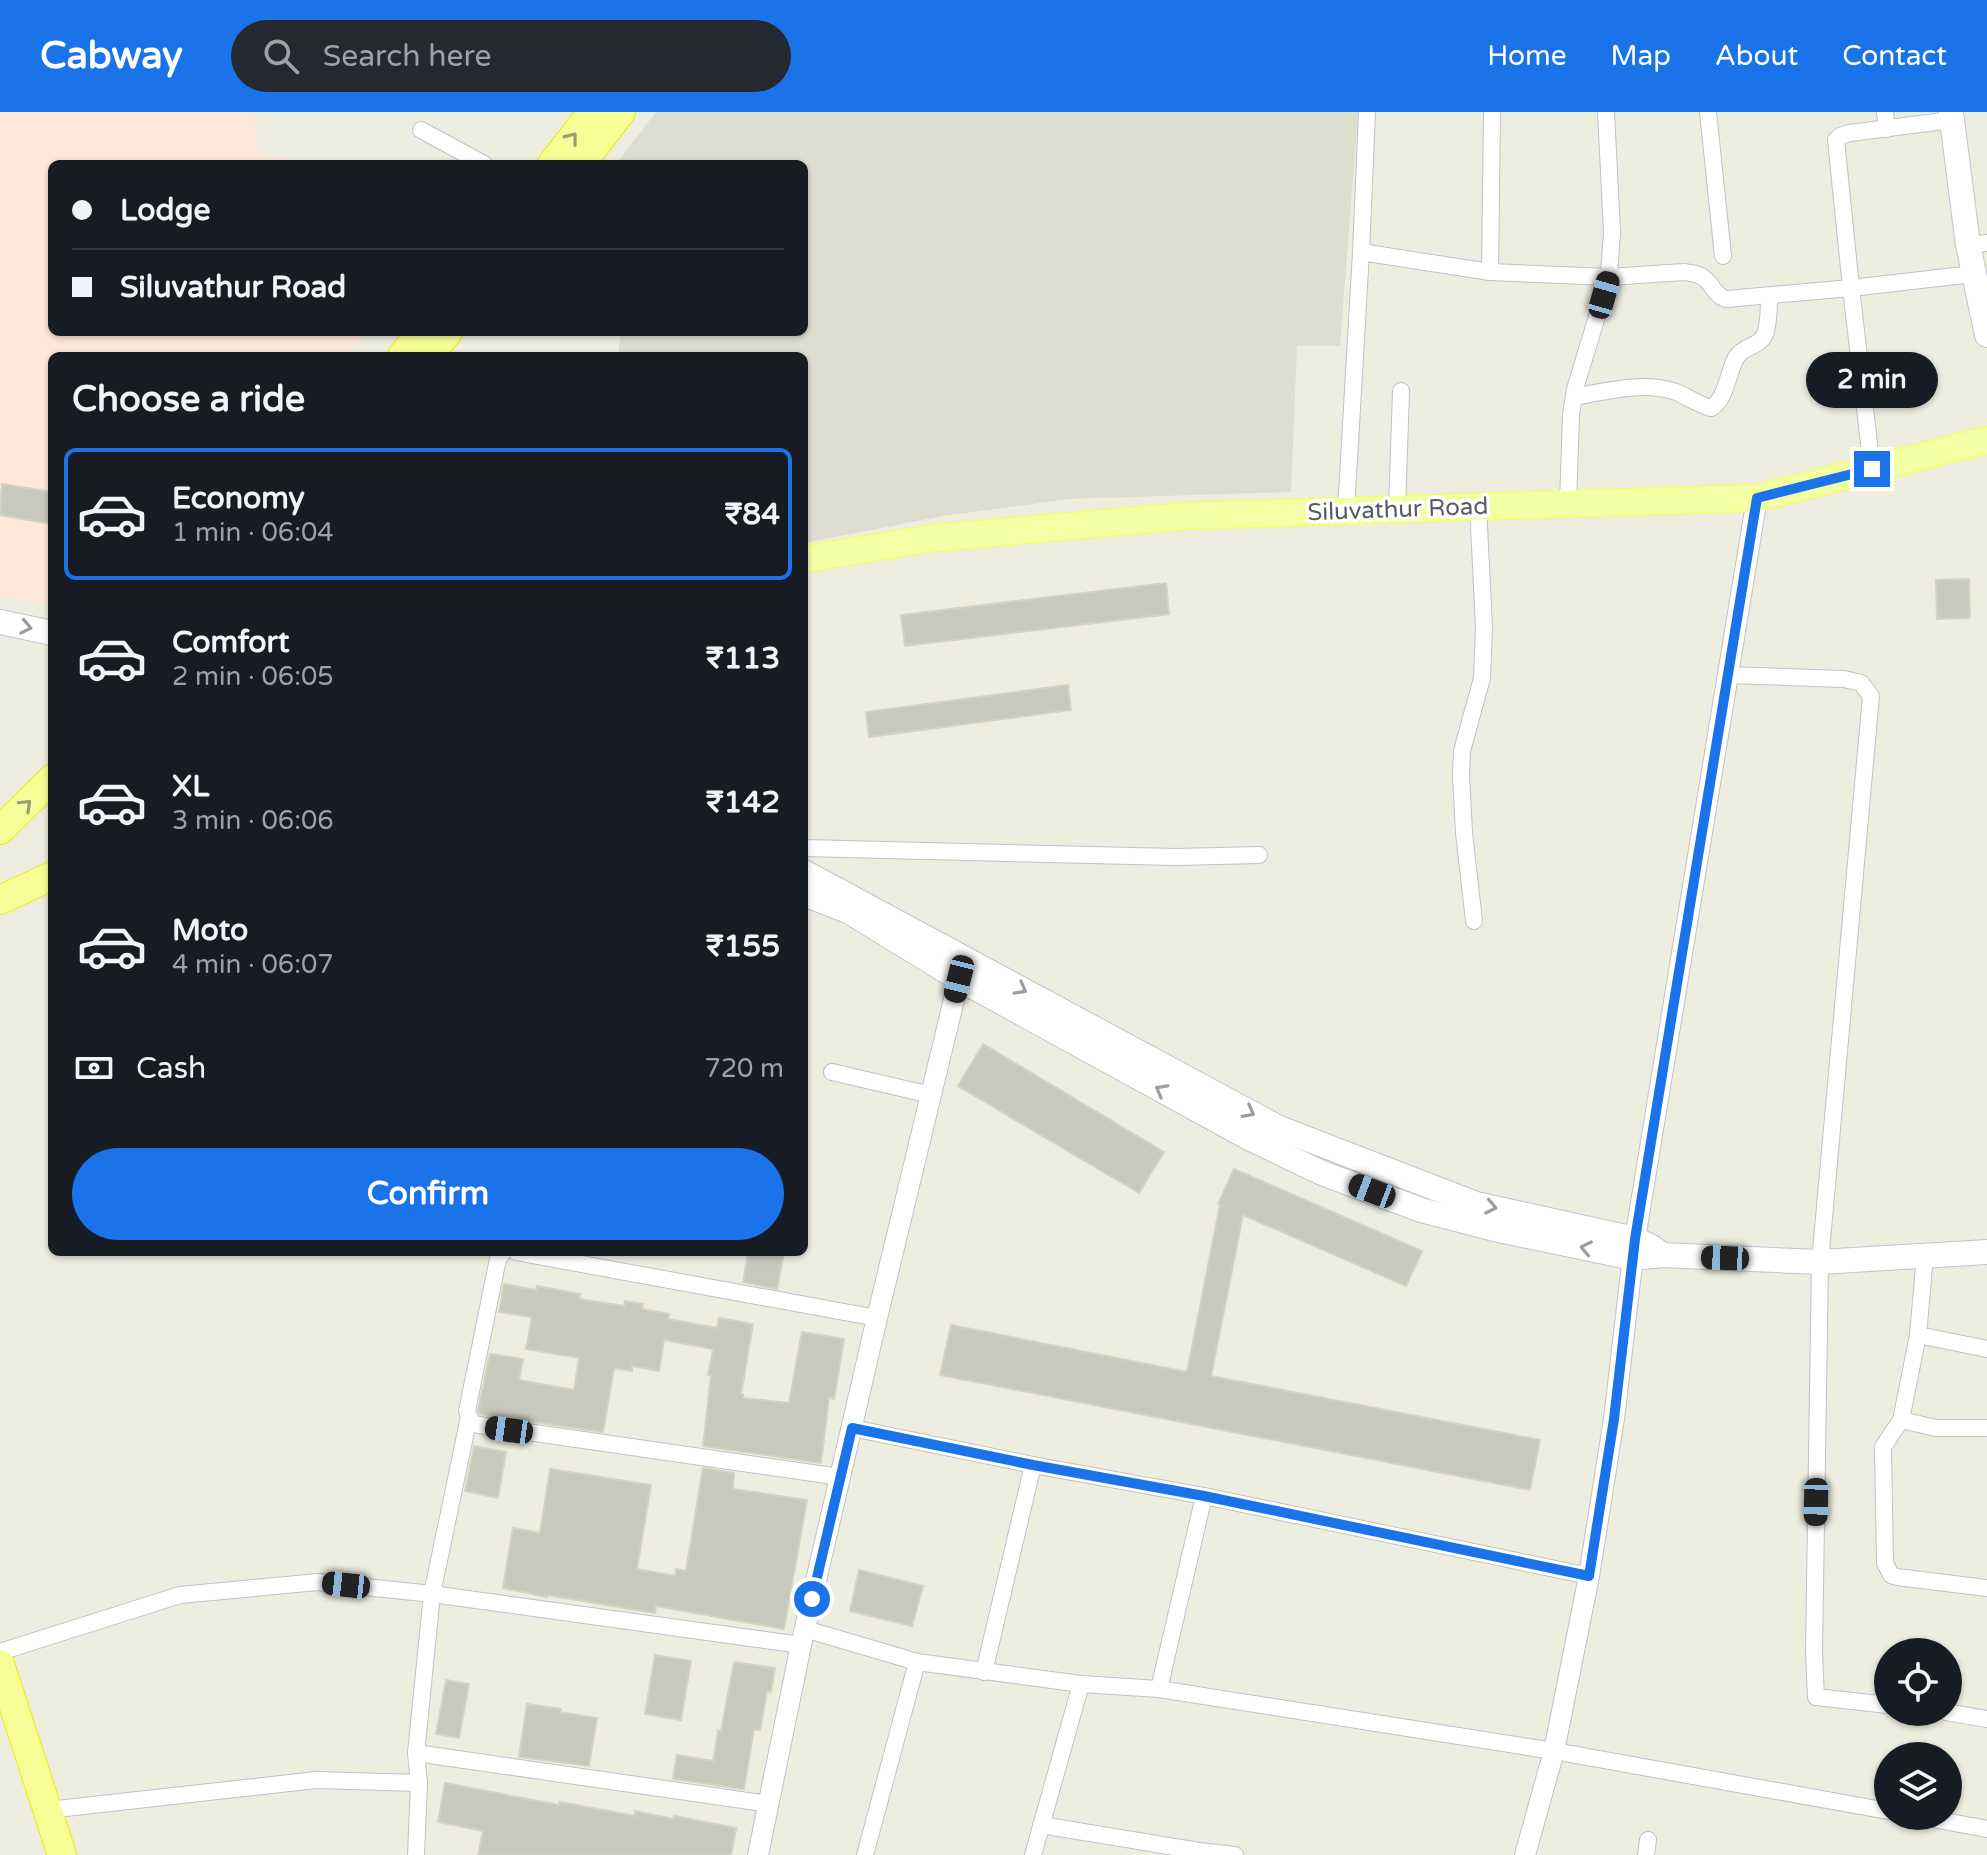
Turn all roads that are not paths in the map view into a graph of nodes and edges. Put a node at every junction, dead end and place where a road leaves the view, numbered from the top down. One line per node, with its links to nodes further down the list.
1 (592, 112): 11 (highway, one-way to 1)
2 (621, 112): 12 (highway)
3 (1367, 112): 14 (street)
4 (1492, 112): 16 (street)
5 (1606, 112): 18 (street)
6 (1708, 112): 15 (street)
7 (1951, 116): 8 (street); 13 (main road)
8 (1886, 120): 19 (street)
9 (421, 130): 10 (street)
10 (477, 160)
11 (555, 160)
12 (584, 160)
13 (1978, 244): 17 (main road)
14 (1361, 252): 16 (street); 34 (street)
15 (1723, 256)
16 (1490, 272): 18 (street)
17 (1973, 274): 19 (street); 21 (main road)
18 (1609, 277): 20 (street); 27 (street)
19 (1851, 288): 20 (street); 29 (street)
20 (1769, 296): 27 (street)
21 (1987, 335)
22 (418, 336): 24 (highway)
23 (445, 336): 25 (highway)
24 (405, 352)
25 (432, 352)
26 (1401, 391): 33 (street)
27 (1574, 397): 31 (street)
28 (1987, 440): 29 (main road, Siluvathur Road)
29 (1872, 469): 30 (main road, Siluvathur Road)
30 (1757, 498): 31 (main road, Siluvathur Road); 38 (street)
31 (1568, 504): 32 (main road, Siluvathur Road)
32 (1478, 506): 33 (main road, Siluvathur Road); 47 (street)
33 (1397, 509): 34 (main road, Siluvathur Road)
34 (1346, 511): 35 (main road, Siluvathur Road)
35 (808, 558)
36 (0, 622): 37 (main road, one-way to 37)
37 (48, 632)
38 (1727, 675): 52 (street); 57 (street)
39 (48, 783): 40 (highway, one-way to 39)
40 (0, 830)
41 (808, 848): 42 (street)
42 (1259, 855)
43 (808, 874): 51 (main road, one-way to 51)
44 (48, 878): 46 (highway)
45 (808, 896): 48 (main road)
46 (0, 900)
47 (1474, 921)
48 (959, 979): 50 (street); 51 (main road, one-way to 48)
49 (832, 1072): 50 (street)
50 (931, 1095): 58 (street)
51 (1201, 1099): 52 (main road)
52 (1634, 1248): 57 (main road); 68 (street)
53 (1987, 1252): 56 (main road)
54 (500, 1256): 61 (street)
55 (538, 1256): 58 (street)
56 (1925, 1256): 57 (main road); 59 (street)
57 (1820, 1262): 77 (street)
58 (877, 1318): 63 (street)
59 (1918, 1335): 60 (street); 62 (street)
60 (1987, 1349)
61 (469, 1417): 66 (street); 70 (street)
62 (1901, 1420): 64 (street); 69 (street)
63 (852, 1428): 65 (street); 66 (street)
64 (1987, 1428)
65 (1033, 1465): 67 (street); 74 (street)
66 (840, 1477): 71 (street)
67 (1204, 1496): 68 (street); 76 (street)
68 (1589, 1576): 80 (street)
69 (1987, 1588)
70 (432, 1594): 71 (street); 73 (street); 81 (street)
71 (803, 1637): 72 (street); 83 (street)
72 (917, 1662): 74 (street); 93 (street)
73 (0, 1664): 85 (highway)
74 (984, 1672): 75 (street)
75 (1081, 1684): 76 (street); 87 (street)
76 (1159, 1689): 80 (street)
77 (1874, 1703)
78 (1962, 1715): 79 (street)
79 (1987, 1719)
80 (1554, 1751): 84 (street); 96 (street)
81 (416, 1753): 82 (street); 83 (street)
82 (419, 1783): 85 (street); 91 (street)
83 (769, 1804): 92 (street)
84 (1874, 1808)
85 (48, 1810): 90 (highway)
86 (1962, 1824): 88 (street)
87 (1041, 1825): 89 (street); 94 (street)
88 (1987, 1829)
89 (1198, 1853): 95 (street)
90 (62, 1855)
91 (416, 1855)
92 (758, 1855)
93 (865, 1855)
94 (1033, 1855)
95 (1235, 1855)
96 (1525, 1855)

